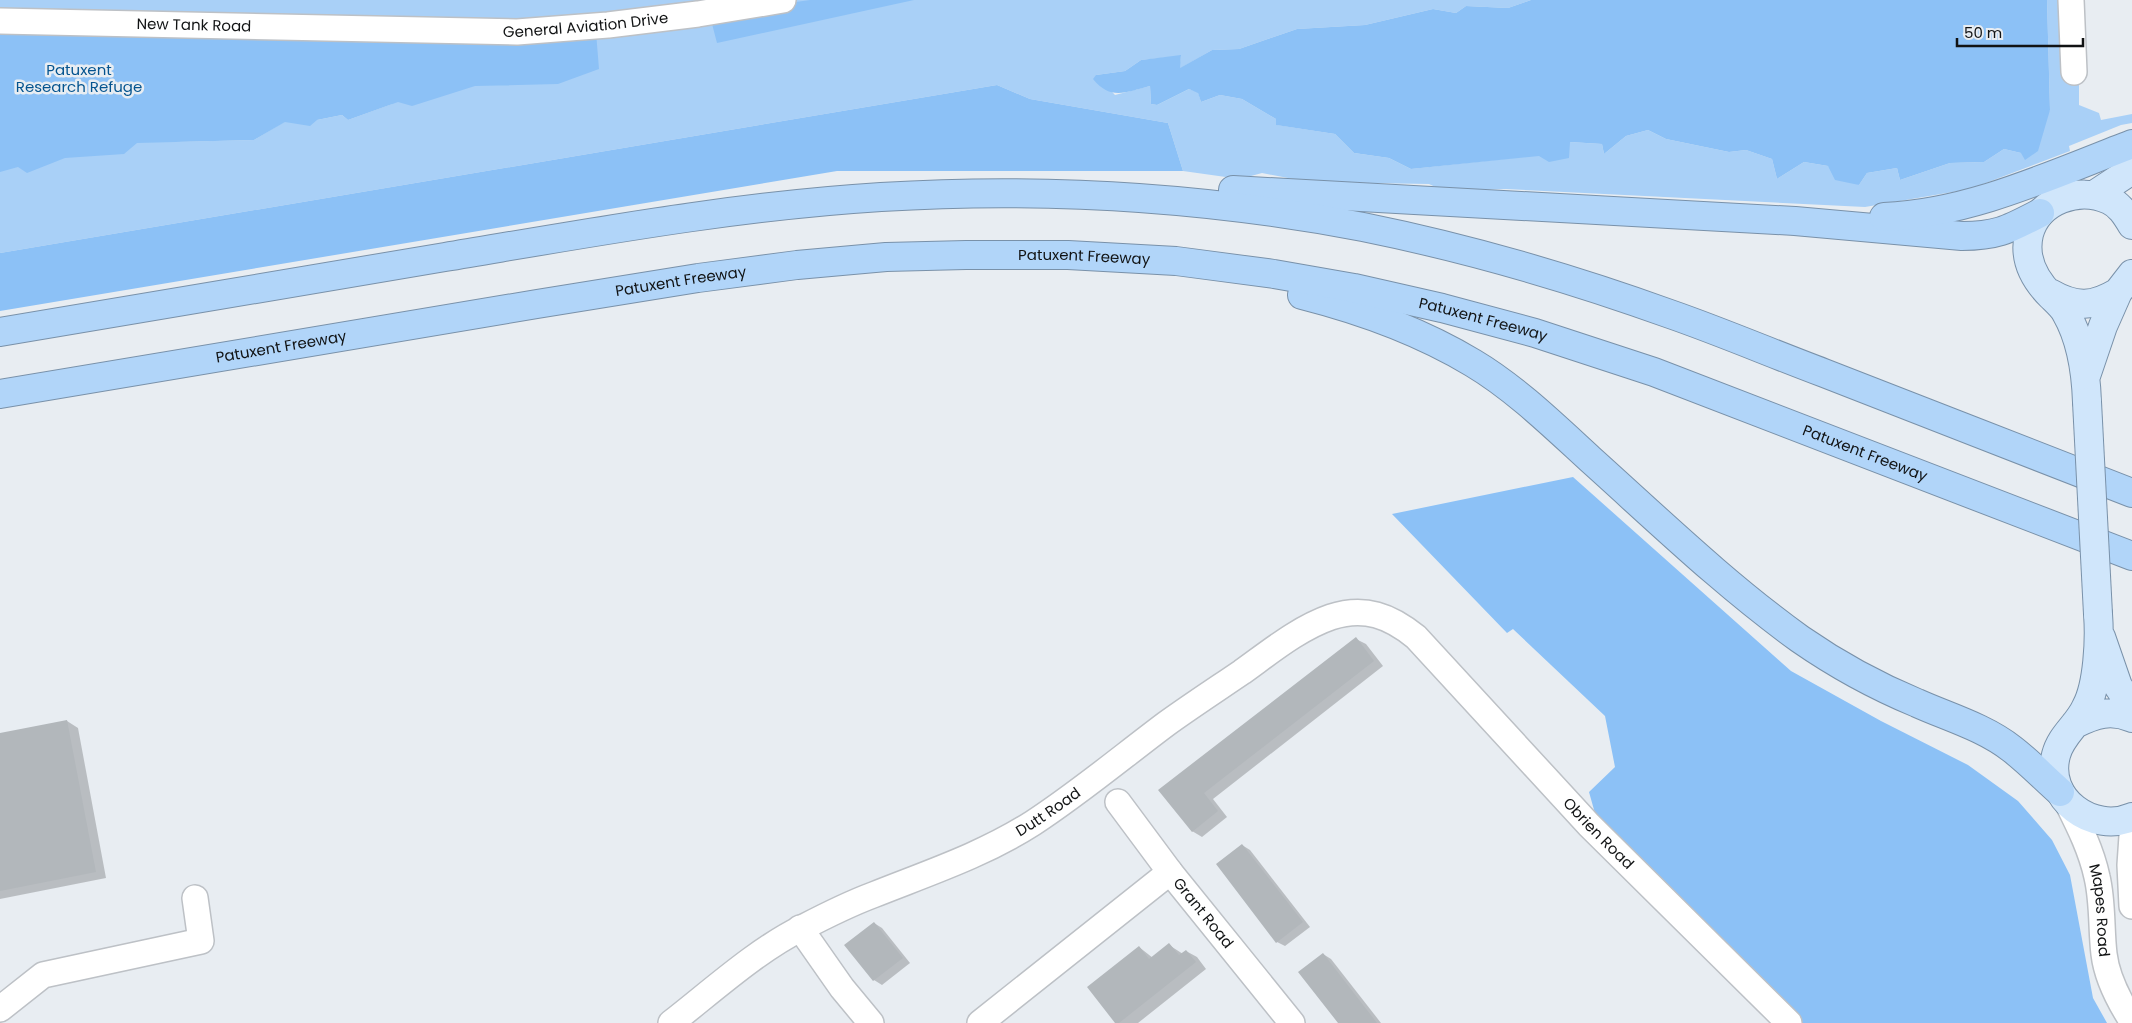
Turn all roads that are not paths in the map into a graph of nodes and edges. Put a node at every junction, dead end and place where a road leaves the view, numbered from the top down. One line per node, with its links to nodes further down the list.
1 (783, 0): 4 (street, General Aviation Drive)
2 (2071, 0): 5 (street)
3 (0, 21): 4 (street, New Tank Road)
4 (388, 30)
5 (2074, 72)
6 (2132, 144): 11 (highway)
7 (2132, 170): 9 (main road)
8 (964, 193): 11 (highway); 16 (highway); 19 (highway)
9 (2094, 194): 10 (main road); 12 (main road)
10 (2040, 213): 11 (highway); 15 (main road)
11 (1795, 221)
12 (2132, 225)
13 (966, 255): 18 (highway, Patuxent Freeway); 20 (highway, Patuxent Freeway); 26 (highway)
14 (2125, 283): 15 (main road); 17 (main road)
15 (2046, 291): 17 (main road)
16 (0, 332)
17 (2087, 389): 21 (main road, bridge)
18 (0, 394)
19 (2132, 493)
20 (2132, 556)
21 (2099, 624): 23 (main road); 25 (main road)
22 (1416, 637): 33 (street, Dutt Road); 40 (street, Obrien Road)
23 (2132, 708)
24 (2132, 718): 25 (main road)
25 (2076, 724): 26 (main road)
26 (2063, 795): 28 (main road); 35 (street, Mapes Road)
27 (1118, 802): 30 (street, Grant Road)
28 (2132, 817)
29 (2132, 836): 32 (street)
30 (1170, 872): 38 (street); 39 (street, Grant Road)
31 (195, 898): 34 (street)
32 (2132, 906)
33 (800, 928): 36 (street, Dutt Road); 37 (street)
34 (0, 1009)
35 (2132, 1021)
36 (671, 1023)
37 (871, 1023)
38 (980, 1023)
39 (1292, 1023)
40 (1789, 1023)

